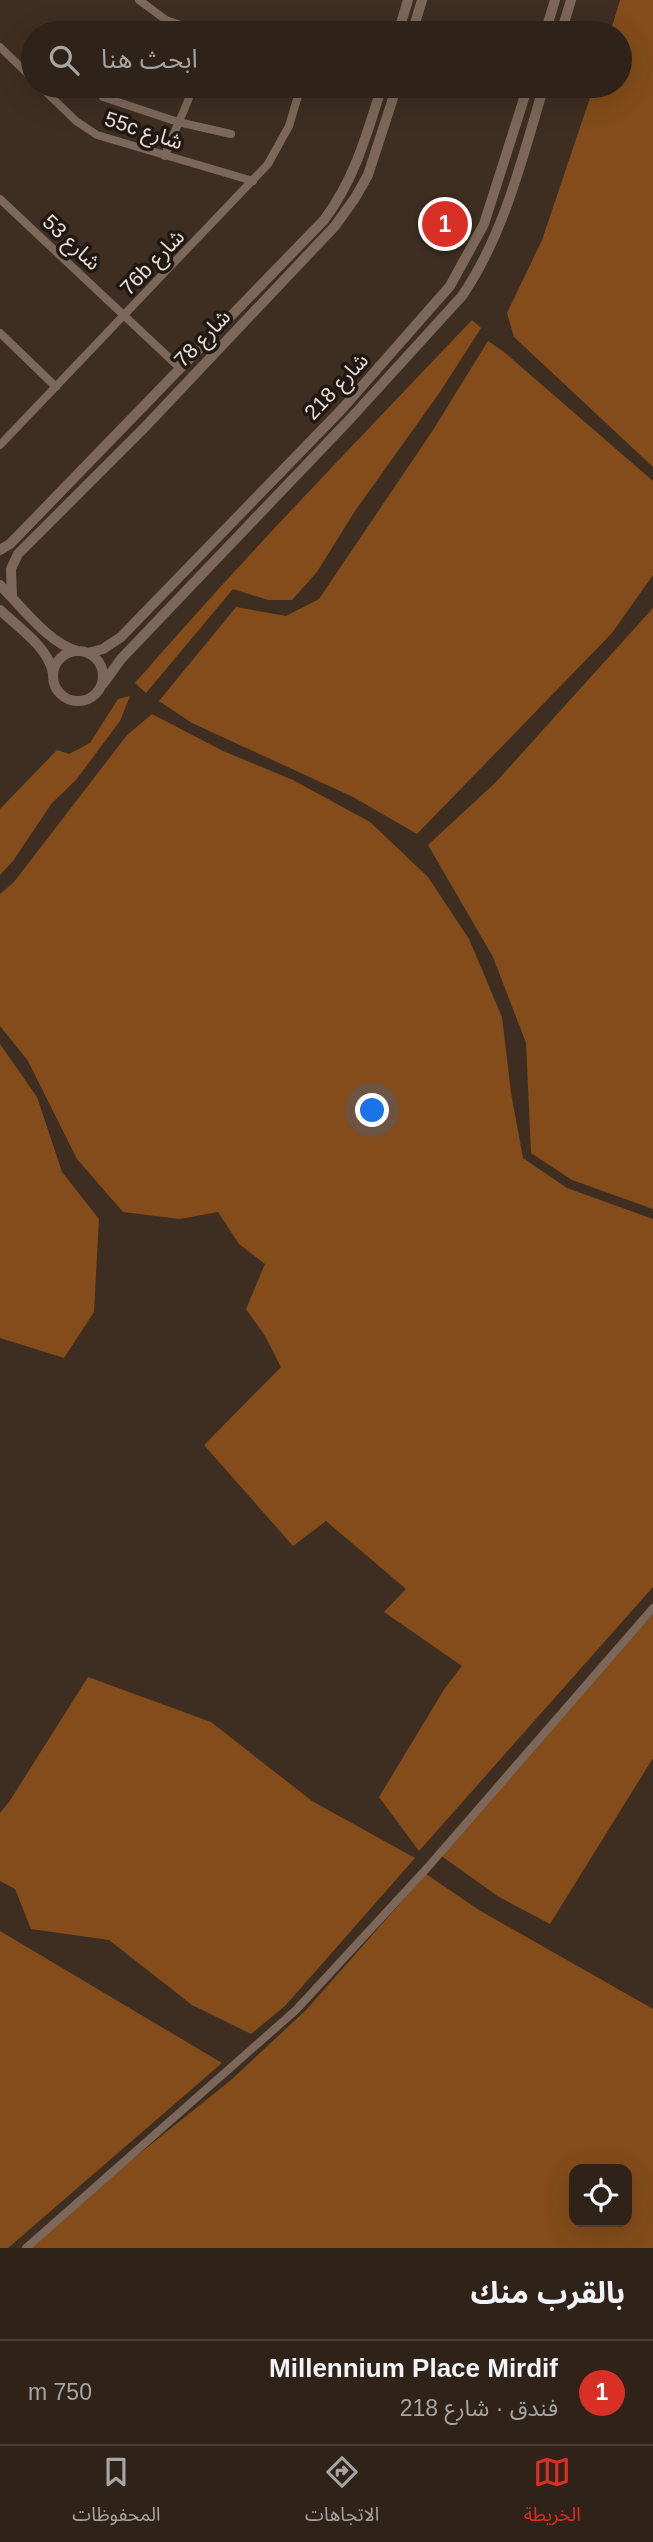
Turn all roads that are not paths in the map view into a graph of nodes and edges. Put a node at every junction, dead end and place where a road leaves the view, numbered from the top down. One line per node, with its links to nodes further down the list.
1 (408, 0): 7 (street)
2 (422, 0): 8 (street)
3 (555, 0): 9 (street)
4 (571, 0): 10 (street)
5 (144, 2): 6 (street)
6 (169, 21)
7 (402, 21)
8 (416, 21)
9 (549, 21)
10 (565, 21)
11 (0, 47): 12 (street)
12 (21, 67)
13 (53, 98): 23 (street, 55c شارع)
14 (106, 98): 21 (street)
15 (190, 98): 21 (street)
16 (298, 98): 24 (street, 76b شارع)
17 (378, 98): 26 (street, شارع 78)
18 (393, 98): 27 (street, شارع 78)
19 (524, 98): 39 (street, شارع 218)
20 (540, 98): 41 (street)
21 (177, 121): 22 (street); 23 (street)
22 (231, 134)
23 (165, 156): 24 (street, 55c شارع)
24 (253, 181): 28 (street, 76b شارع)
25 (0, 199): 28 (street, شارع 53)
26 (291, 254): 27 (street); 29 (street, شارع 78)
27 (261, 304): 31 (street, شارع 78)
28 (125, 315): 32 (street, شارع 53); 33 (street, 76b شارع)
29 (218, 330): 31 (street); 32 (street, شارع 78)
30 (0, 332): 33 (street)
31 (204, 364): 37 (street, شارع 78)
32 (181, 369): 35 (street, شارع 78)
33 (56, 387): 34 (street, 76b شارع)
34 (0, 445)
35 (0, 550)
36 (0, 585): 37 (street)
37 (12, 597): 39 (street)
38 (0, 610): 40 (street)
39 (84, 652): 40 (street); 41 (street)
40 (53, 673): 41 (street)
41 (103, 684)
42 (653, 1608): 43 (street)
43 (26, 2248)

